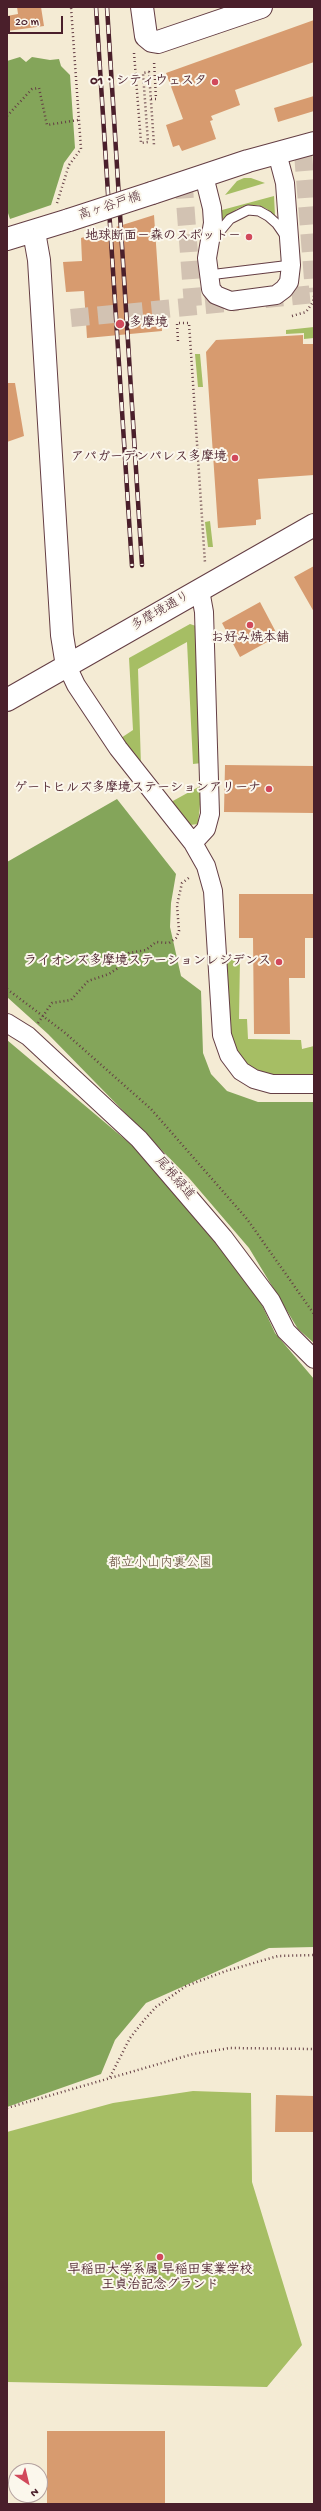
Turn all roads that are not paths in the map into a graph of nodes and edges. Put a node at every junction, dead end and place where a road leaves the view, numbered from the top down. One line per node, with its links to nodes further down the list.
1 (142, 7): 2 (street)
2 (261, 7)
3 (314, 143): 4 (street, 高ヶ谷戸橋)
4 (277, 154): 5 (street, 高ヶ谷戸橋); 9 (street)
5 (204, 176): 6 (street, 高ヶ谷戸橋, bridge); 8 (street)
6 (34, 232): 7 (street, 高ヶ谷戸橋); 14 (street)
7 (7, 239)
8 (210, 245): 9 (lane); 11 (street)
9 (291, 246): 10 (street)
10 (291, 265): 11 (lane); 11 (street)
11 (209, 275)
12 (314, 525): 13 (street, 多摩境通り)
13 (200, 590): 14 (street, 多摩境通り); 16 (street)
14 (67, 666): 15 (street, 多摩境通り); 16 (street)
15 (7, 700)
16 (193, 844): 18 (street)
17 (7, 1023): 19 (street, 尾根緑道)
18 (314, 1084)
19 (314, 1359)

